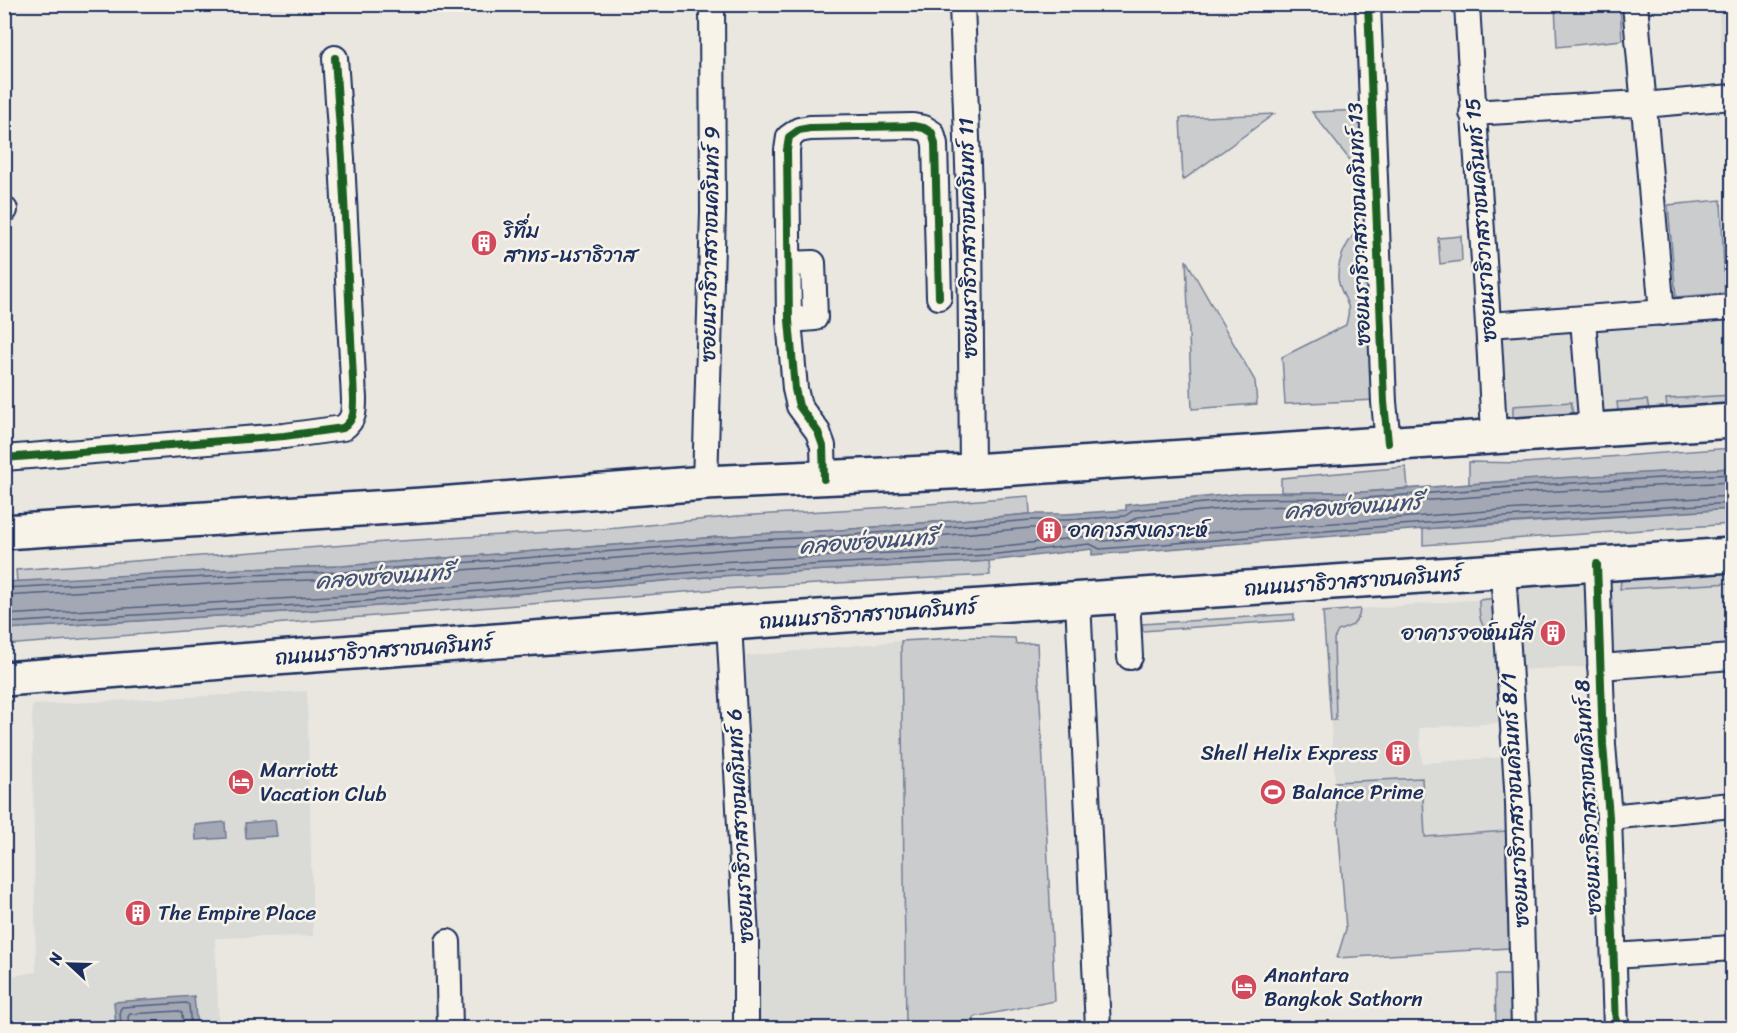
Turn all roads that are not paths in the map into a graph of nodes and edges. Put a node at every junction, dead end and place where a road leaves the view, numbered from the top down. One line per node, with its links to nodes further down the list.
1 (712, 4): 22 (street, ซอยนราธิวาสราชนครินทร์ 9)
2 (962, 4): 20 (street, ซอยนราธิวาสราชนครินทร์ 11)
3 (1368, 4): 18 (street, ซอยนราธิวาสราชนครินทร์ 13)
4 (1467, 4): 9 (street, ซอยนราธิวาสราชนครินทร์ 15)
5 (1635, 4): 8 (street)
6 (335, 58): 19 (street)
7 (1732, 97): 8 (street)
8 (1644, 105): 9 (street); 12 (street)
9 (1472, 113): 14 (street, ซอยนราธิวาสราชนครินทร์ 15)
10 (939, 297): 21 (street)
11 (1732, 307): 12 (street)
12 (1662, 313): 13 (street)
13 (1582, 320): 14 (street); 16 (street)
14 (1490, 325): 17 (street, ซอยนราธิวาสราชนครินทร์ 15)
15 (1732, 420): 16 (main road)
16 (1592, 430): 17 (main road)
17 (1494, 436): 18 (main road)
18 (1388, 443): 20 (main road)
19 (4, 458)
20 (972, 471): 21 (main road)
21 (824, 479): 22 (main road)
22 (705, 483): 23 (main road)
23 (4, 532)
24 (1732, 555): 25 (main road, ถนนนราธิวาสราชนครินทร์)
25 (1597, 564): 26 (main road, ถนนนราธิวาสราชนครินทร์); 32 (street, ซอยนราธิวาสราชนครินทร์ 8)
26 (1503, 572): 27 (main road, ถนนนราธิวาสราชนครินทร์); 42 (street, ซอยนราธิวาสราชนครินทร์ 8/1)
27 (1127, 597): 28 (main road, ถนนนราธิวาสราชนครินทร์); 30 (street)
28 (1078, 600): 29 (main road, ถนนนราธิวาสราชนครินทร์); 41 (street)
29 (729, 623): 33 (main road, ถนนนราธิวาสราชนครินทร์); 40 (street, ซอยนราธิวาสราชนครินทร์ 6)
30 (1130, 657)
31 (1732, 657): 32 (street)
32 (1600, 667): 35 (street, ซอยนราธิวาสราชนครินทร์ 8)
33 (4, 679)
34 (1732, 805): 35 (street)
35 (1609, 816): 38 (street, ซอยนราธิวาสราชนครินทร์ 8)
36 (448, 942): 39 (street)
37 (1732, 948): 38 (street)
38 (1614, 956): 43 (street, ซอยนราธิวาสราชนครินทร์ 8)
39 (450, 1029)
40 (746, 1029)
41 (1098, 1029)
42 (1524, 1029)
43 (1616, 1029)

